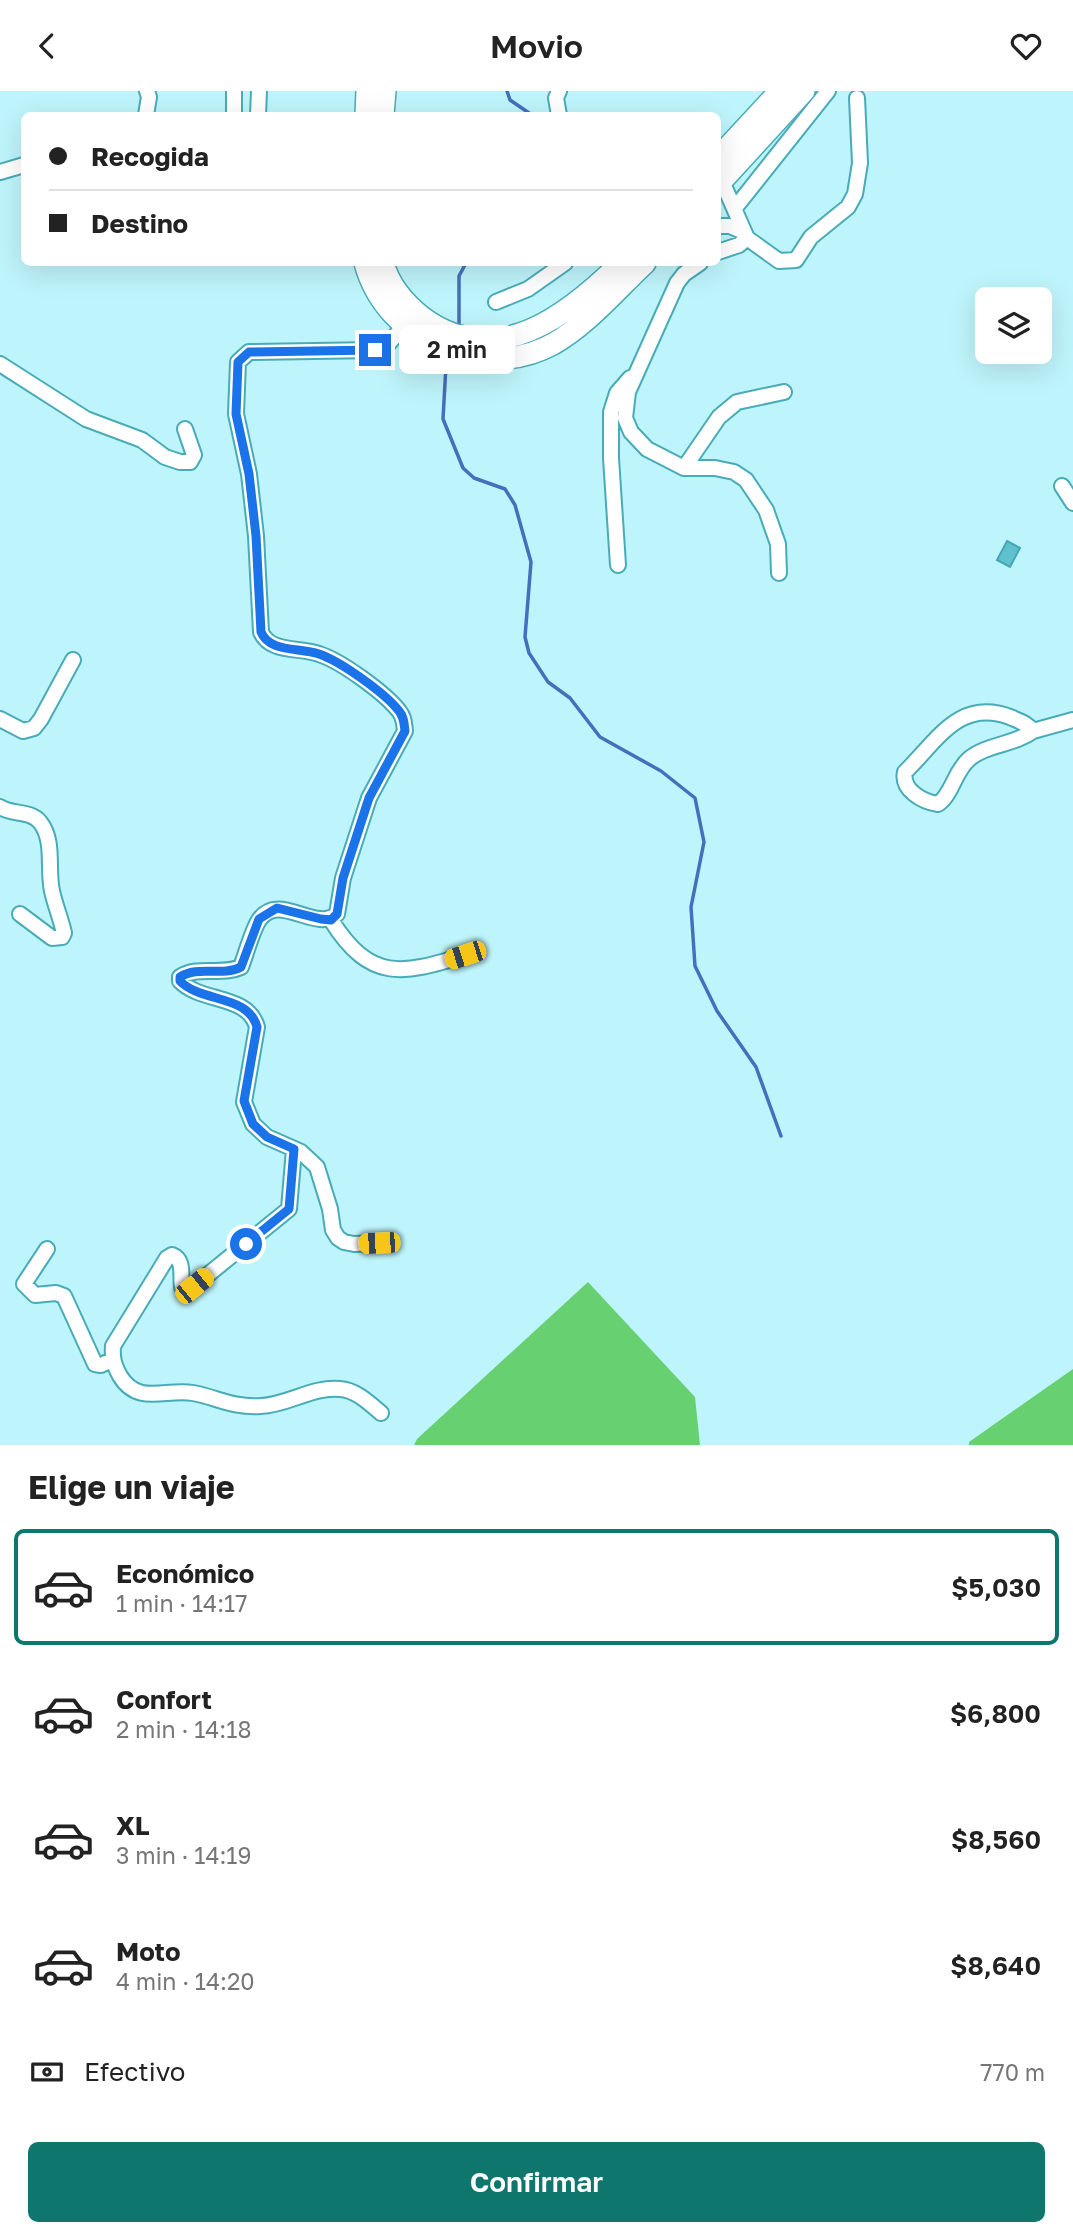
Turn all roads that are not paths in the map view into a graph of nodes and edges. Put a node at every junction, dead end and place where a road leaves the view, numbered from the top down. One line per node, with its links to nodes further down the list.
1 (147, 91): 11 (street)
2 (234, 91): 12 (street)
3 (259, 91): 13 (street)
4 (367, 91): 10 (highway)
5 (559, 91): 14 (street)
6 (780, 91): 15 (highway)
7 (804, 91): 18 (highway)
8 (828, 91): 20 (street)
9 (858, 98): 22 (street)
10 (381, 109)
11 (146, 112)
12 (234, 112)
13 (258, 112)
14 (558, 112)
15 (721, 155)
16 (21, 166): 17 (street)
17 (0, 172)
18 (721, 182)
19 (721, 185): 20 (street)
20 (735, 208): 22 (street)
21 (721, 226): 22 (street)
22 (746, 235): 23 (street)
23 (721, 251)
24 (366, 266): 31 (highway)
25 (561, 266): 30 (street)
26 (616, 266): 29 (highway)
27 (642, 266): 31 (highway)
28 (696, 266): 32 (street)
29 (384, 267)
30 (496, 302)
31 (404, 325): 47 (street)
32 (644, 360): 36 (street); 39 (street)
33 (0, 364): 35 (street)
34 (784, 391): 36 (street)
35 (185, 429)
36 (684, 468): 40 (street)
37 (1062, 486): 38 (street)
38 (1073, 503)
39 (618, 565)
40 (779, 573)
41 (73, 660): 42 (street)
42 (0, 719)
43 (1073, 720): 44 (street)
44 (1033, 731): 44 (street)
45 (0, 807): 46 (street)
46 (20, 914)
47 (331, 920): 48 (street); 49 (street)
48 (465, 955)
49 (294, 1149): 50 (street); 52 (street)
50 (379, 1243)
51 (47, 1249): 52 (street)
52 (112, 1360): 53 (street)
53 (381, 1413)

